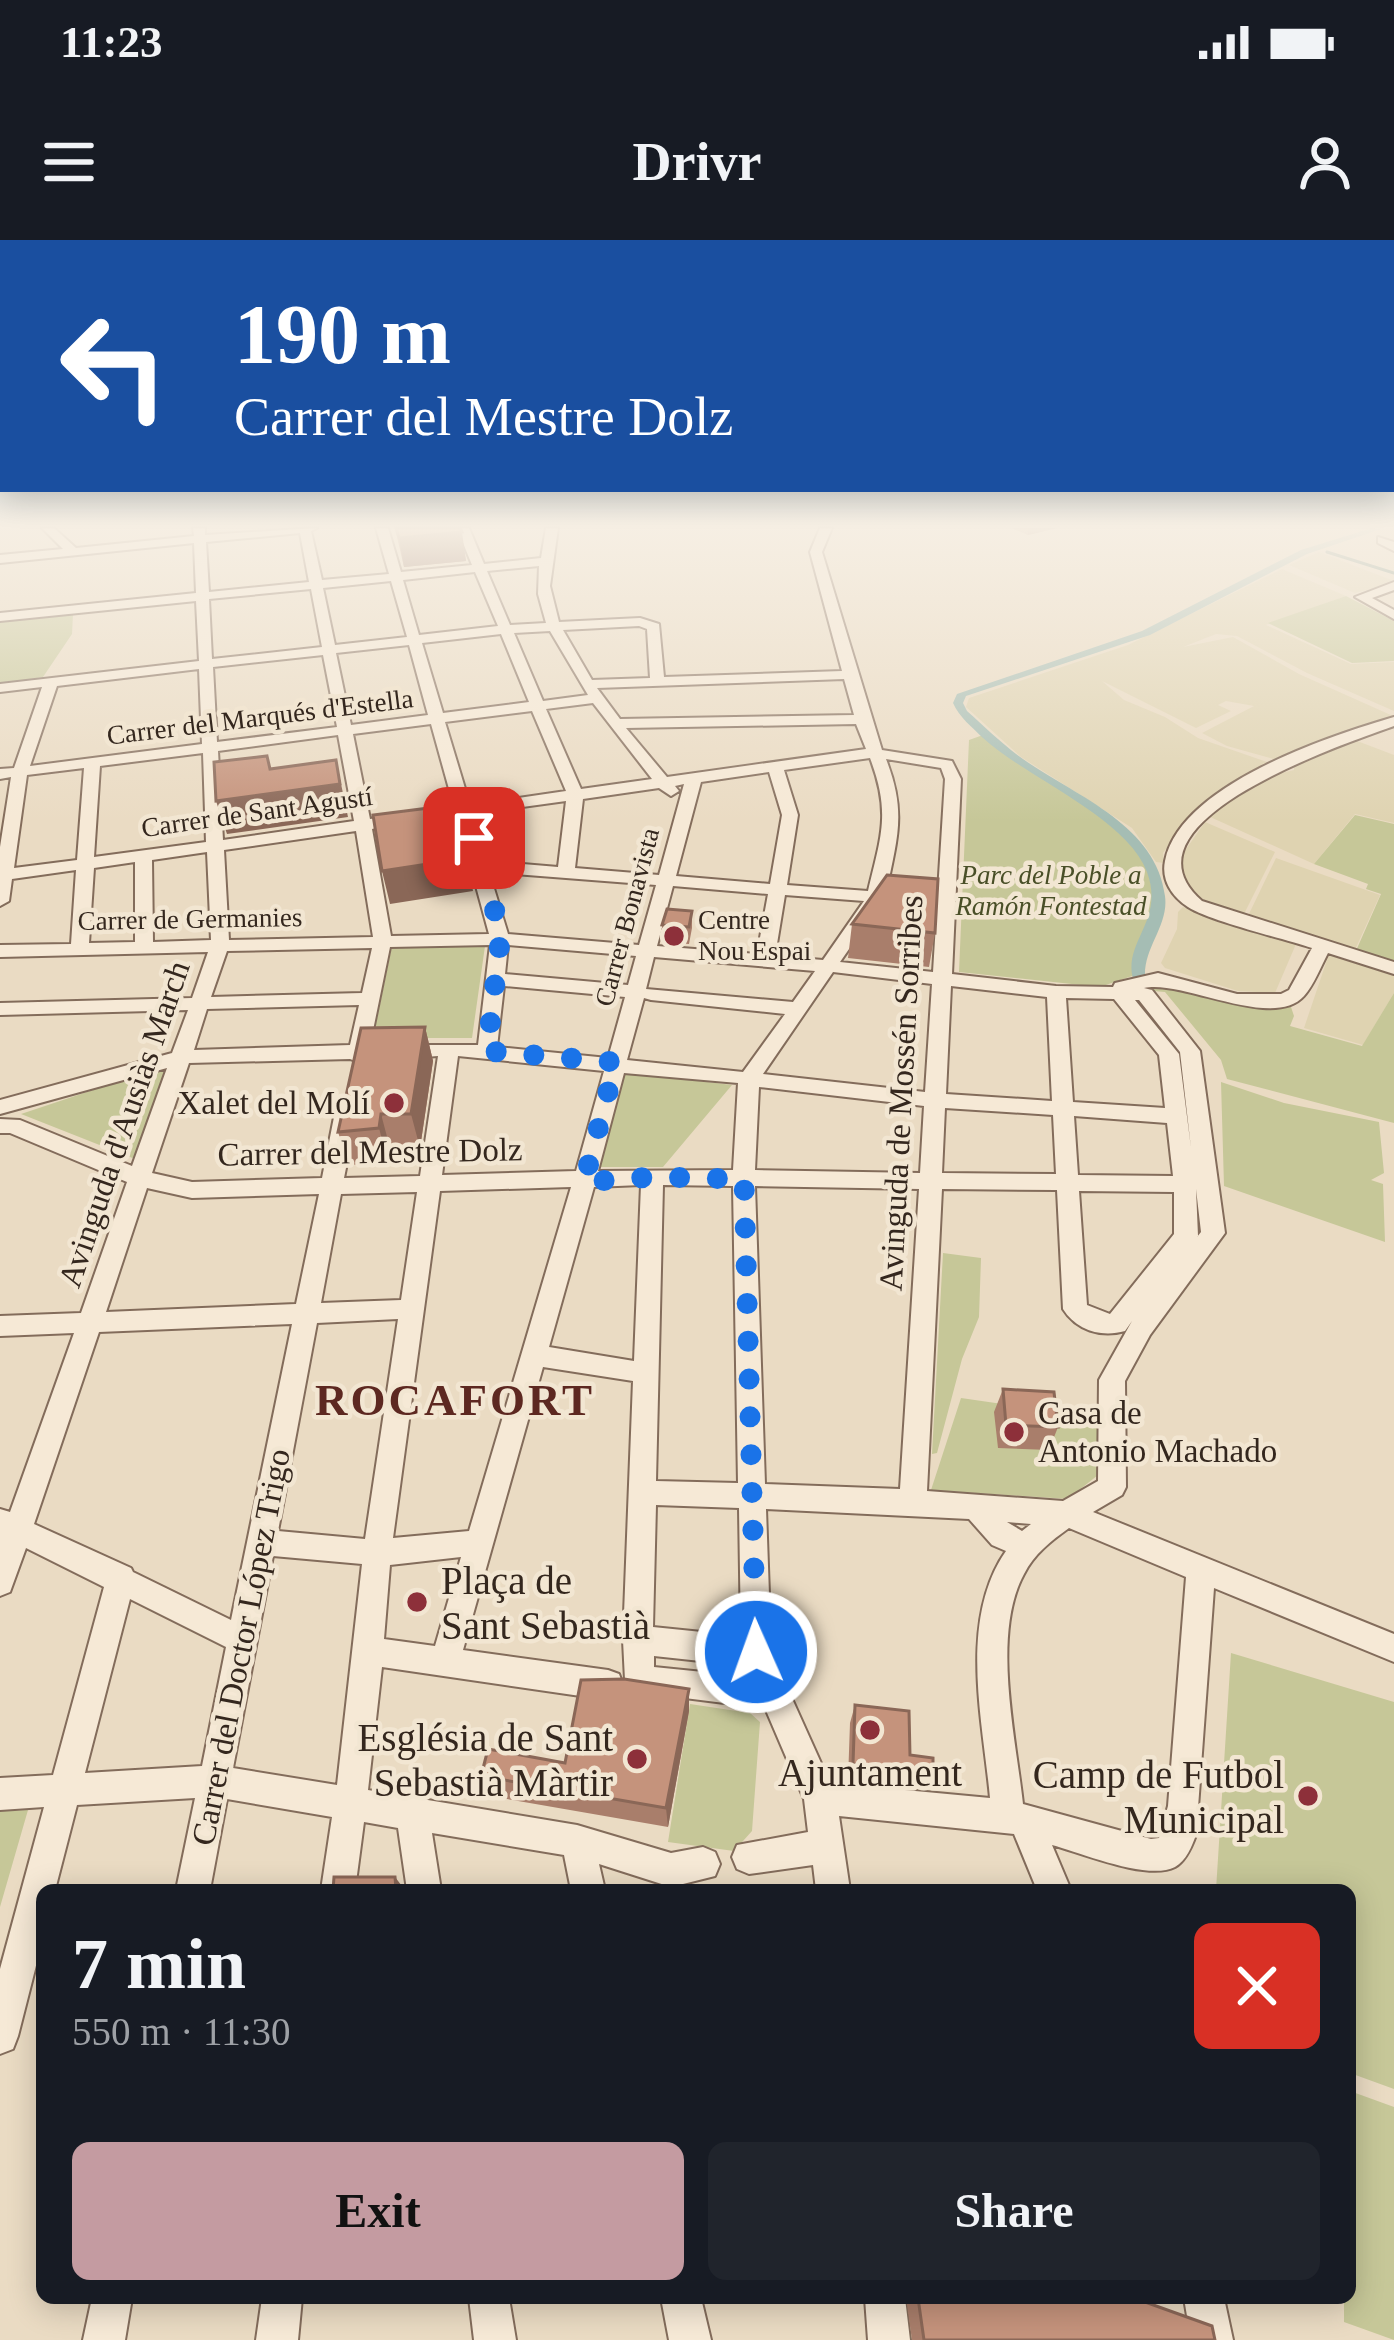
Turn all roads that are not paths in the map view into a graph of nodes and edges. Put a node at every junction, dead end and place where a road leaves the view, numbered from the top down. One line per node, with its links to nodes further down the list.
1 (204, 626): 12 (street, Avinguda d'Ausiàs March)
2 (324, 626): 11 (street, Carrer del Doctor López Trigo)
3 (410, 626): 10 (street)
4 (507, 626): 9 (street)
5 (543, 626): 9 (street)
6 (556, 626): 17 (street, Carrer Bonavista)
7 (651, 626): 15 (street)
8 (836, 626): 13 (street)
9 (508, 629): 10 (street); 18 (street)
10 (415, 641): 11 (street); 19 (street)
11 (329, 651): 12 (street); 23 (street, Carrer del Doctor López Trigo)
12 (206, 664): 14 (street); 24 (street, Avinguda d'Ausiàs March)
13 (850, 675): 15 (street, Carrer del Marqués d'Estella); 20 (street)
14 (52, 682): 16 (street); 28 (street)
15 (657, 682): 17 (street, Carrer del Marqués d'Estella)
16 (0, 688)
17 (594, 691): 18 (street, Carrer del Marqués d'Estella); 22 (street, Carrer Bonavista)
18 (538, 705): 19 (street, Carrer del Marqués d'Estella); 32 (street)
19 (437, 718): 23 (street, Carrer del Marqués d'Estella); 34 (street)
20 (862, 719): 22 (street); 25 (street)
21 (1394, 722): 53 (street)
22 (615, 724): 31 (street, Carrer Bonavista)
23 (344, 730): 24 (street, Carrer del Marqués d'Estella); 37 (street, Carrer del Doctor López Trigo)
24 (210, 748): 26 (street, Carrer del Marqués d'Estella); 38 (street, Avinguda d'Ausiàs March)
25 (874, 754): 27 (street); 46 (street); 61 (street, Avinguda de Mossén Sorribes)
26 (92, 763): 28 (street, Carrer del Marqués d'Estella); 40 (street)
27 (775, 767): 30 (street); 45 (street)
28 (20, 772): 29 (street, Carrer del Marqués d'Estella); 43 (street)
29 (0, 774)
30 (694, 778): 31 (street); 33 (street, Carrer Bonavista)
31 (662, 783): 32 (street); 33 (street, Carrer Bonavista)
32 (574, 795): 34 (street); 42 (street)
33 (685, 806): 44 (street, Carrer Bonavista)
34 (466, 810): 35 (street); 41 (street)
35 (445, 813)
36 (424, 816): 37 (street, Carrer de Sant Agustí)
37 (361, 825): 38 (street, Carrer de Sant Agustí); 50 (street, Carrer del Doctor López Trigo)
38 (214, 845): 39 (street, Carrer de Sant Agustí); 51 (street, Avinguda d'Ausiàs March)
39 (143, 856): 40 (street, Carrer de Sant Agustí); 52 (street)
40 (84, 863): 43 (street, Carrer de Sant Agustí); 54 (street)
41 (481, 866): 42 (street); 49 (street)
42 (566, 873): 44 (street)
43 (4, 875): 48 (street)
44 (665, 880): 45 (street); 55 (street, Carrer Bonavista)
45 (777, 890): 46 (street); 57 (street)
46 (876, 897): 47 (street); 58 (street)
47 (898, 899)
48 (0, 901)
49 (500, 940): 50 (street, Carrer de Germanies); 55 (street, Carrer de Germanies); 60 (street)
50 (382, 942): 51 (street, Carrer de Germanies); 65 (street, Carrer del Doctor López Trigo)
51 (220, 944): 52 (street, Carrer de Germanies); 66 (street, Avinguda d'Ausiàs March)
52 (144, 946): 54 (street, Carrer de Germanies)
53 (1322, 947): 59 (street); 64 (street, Carrer de Germanies)
54 (80, 949): 56 (street, Carrer de Germanies)
55 (646, 950): 57 (street, Carrer de Germanies); 63 (street, Carrer Bonavista)
56 (0, 951)
57 (766, 961): 58 (street, Carrer de Germanies)
58 (829, 966): 61 (street, Carrer de Germanies); 68 (street)
59 (1394, 968)
60 (496, 979): 63 (street); 71 (street)
61 (941, 979): 62 (street, Carrer de Germanies); 75 (street, Avinguda de Mossén Sorribes)
62 (1056, 992): 64 (street, Carrer de Germanies); 76 (street)
63 (643, 993): 68 (street); 73 (street, Carrer Bonavista)
64 (1120, 994): 78 (street); 99 (street)
65 (371, 999): 66 (street); 70 (street, Carrer del Doctor López Trigo)
66 (201, 1002): 67 (street); 72 (street, Avinguda d'Ausiàs March)
67 (0, 1009)
68 (799, 1009): 74 (street)
69 (449, 1049): 70 (street); 71 (street); 84 (street)
70 (359, 1051): 72 (street); 88 (street, Carrer del Doctor López Trigo)
71 (487, 1051): 73 (street)
72 (182, 1057): 77 (street); 81 (street, Avinguda d'Ausiàs March)
73 (616, 1062): 74 (street); 85 (street, Carrer Bonavista)
74 (743, 1078): 75 (street); 82 (street)
75 (937, 1100): 76 (street); 83 (street, Avinguda de Mossén Sorribes)
76 (1064, 1106): 78 (street); 86 (street)
77 (0, 1107)
78 (1176, 1116): 87 (street)
79 (0, 1126): 81 (street, Carrer del Mestre Dolz)
80 (652, 1177): 82 (street, Carrer del Mestre Dolz); 85 (street, Carrer del Mestre Dolz); 94 (street)
81 (142, 1179): 88 (street, Carrer del Mestre Dolz); 91 (street, Avinguda d'Ausiàs March)
82 (744, 1179): 83 (street, Carrer del Mestre Dolz); 96 (street)
83 (930, 1180): 86 (street, Carrer del Mestre Dolz); 97 (street, Avinguda de Mossén Sorribes)
84 (430, 1181): 85 (street, Carrer del Mestre Dolz); 88 (street, Carrer del Mestre Dolz); 89 (street)
85 (584, 1182): 93 (street, Carrer Bonavista)
86 (1069, 1184): 87 (street, Carrer del Mestre Dolz); 87 (street)
87 (1185, 1184)
88 (329, 1185): 90 (street, Carrer del Doctor López Trigo)
89 (411, 1309): 90 (street); 104 (street)
90 (305, 1312): 91 (street); 101 (street, Carrer del Doctor López Trigo)
91 (92, 1322): 92 (street); 100 (street, Avinguda d'Ausiàs March)
92 (0, 1326)
93 (533, 1355): 94 (street); 102 (street, Carrer Bonavista)
94 (645, 1373): 95 (street)
95 (640, 1492): 96 (street); 108 (street)
96 (750, 1495): 97 (street); 112 (street)
97 (913, 1502): 98 (street)
98 (976, 1507): 99 (street); 103 (street)
99 (1066, 1514): 103 (street); 105 (street)
100 (9, 1525): 106 (street); 107 (street, Avinguda d'Ausiàs March)
101 (263, 1542): 104 (street); 109 (street, Carrer del Doctor López Trigo)
102 (476, 1543): 104 (street); 113 (street)
103 (1025, 1546): 122 (street)
104 (377, 1553): 111 (street)
105 (1201, 1571): 110 (street); 122 (street)
106 (121, 1577): 109 (street); 117 (street)
107 (0, 1583)
108 (638, 1640): 112 (street); 114 (street)
109 (244, 1641): 116 (street, Carrer del Doctor López Trigo)
110 (1394, 1648)
111 (369, 1651): 113 (street); 120 (street)
112 (756, 1652): 115 (street)
113 (445, 1662): 114 (street)
114 (640, 1680): 115 (street)
115 (773, 1694): 119 (street)
116 (213, 1781): 117 (street); 120 (street); 128 (street, Carrer del Doctor López Trigo)
117 (65, 1789): 118 (street); 127 (street)
118 (0, 1794)
119 (820, 1798): 122 (street); 124 (street)
120 (352, 1803): 121 (street); 129 (street)
121 (413, 1816): 123 (street); 130 (street)
122 (1017, 1818): 133 (street)
123 (577, 1841): 126 (street); 131 (street)
124 (826, 1846): 125 (street); 132 (street)
125 (749, 1858)
126 (703, 1864)
127 (40, 1884)
128 (194, 1884)
129 (339, 1884)
130 (423, 1884)
131 (587, 1884)
132 (831, 1884)
133 (1051, 1884)
134 (36, 1899): 135 (street)
135 (0, 2036)
136 (111, 2304): 142 (street)
137 (281, 2304): 143 (street)
138 (490, 2304): 144 (street)
139 (682, 2304): 145 (street)
140 (886, 2304): 146 (street)
141 (1205, 2304): 147 (street)
142 (104, 2340)
143 (277, 2340)
144 (495, 2340)
145 (690, 2340)
146 (889, 2340)
147 (1211, 2340)

